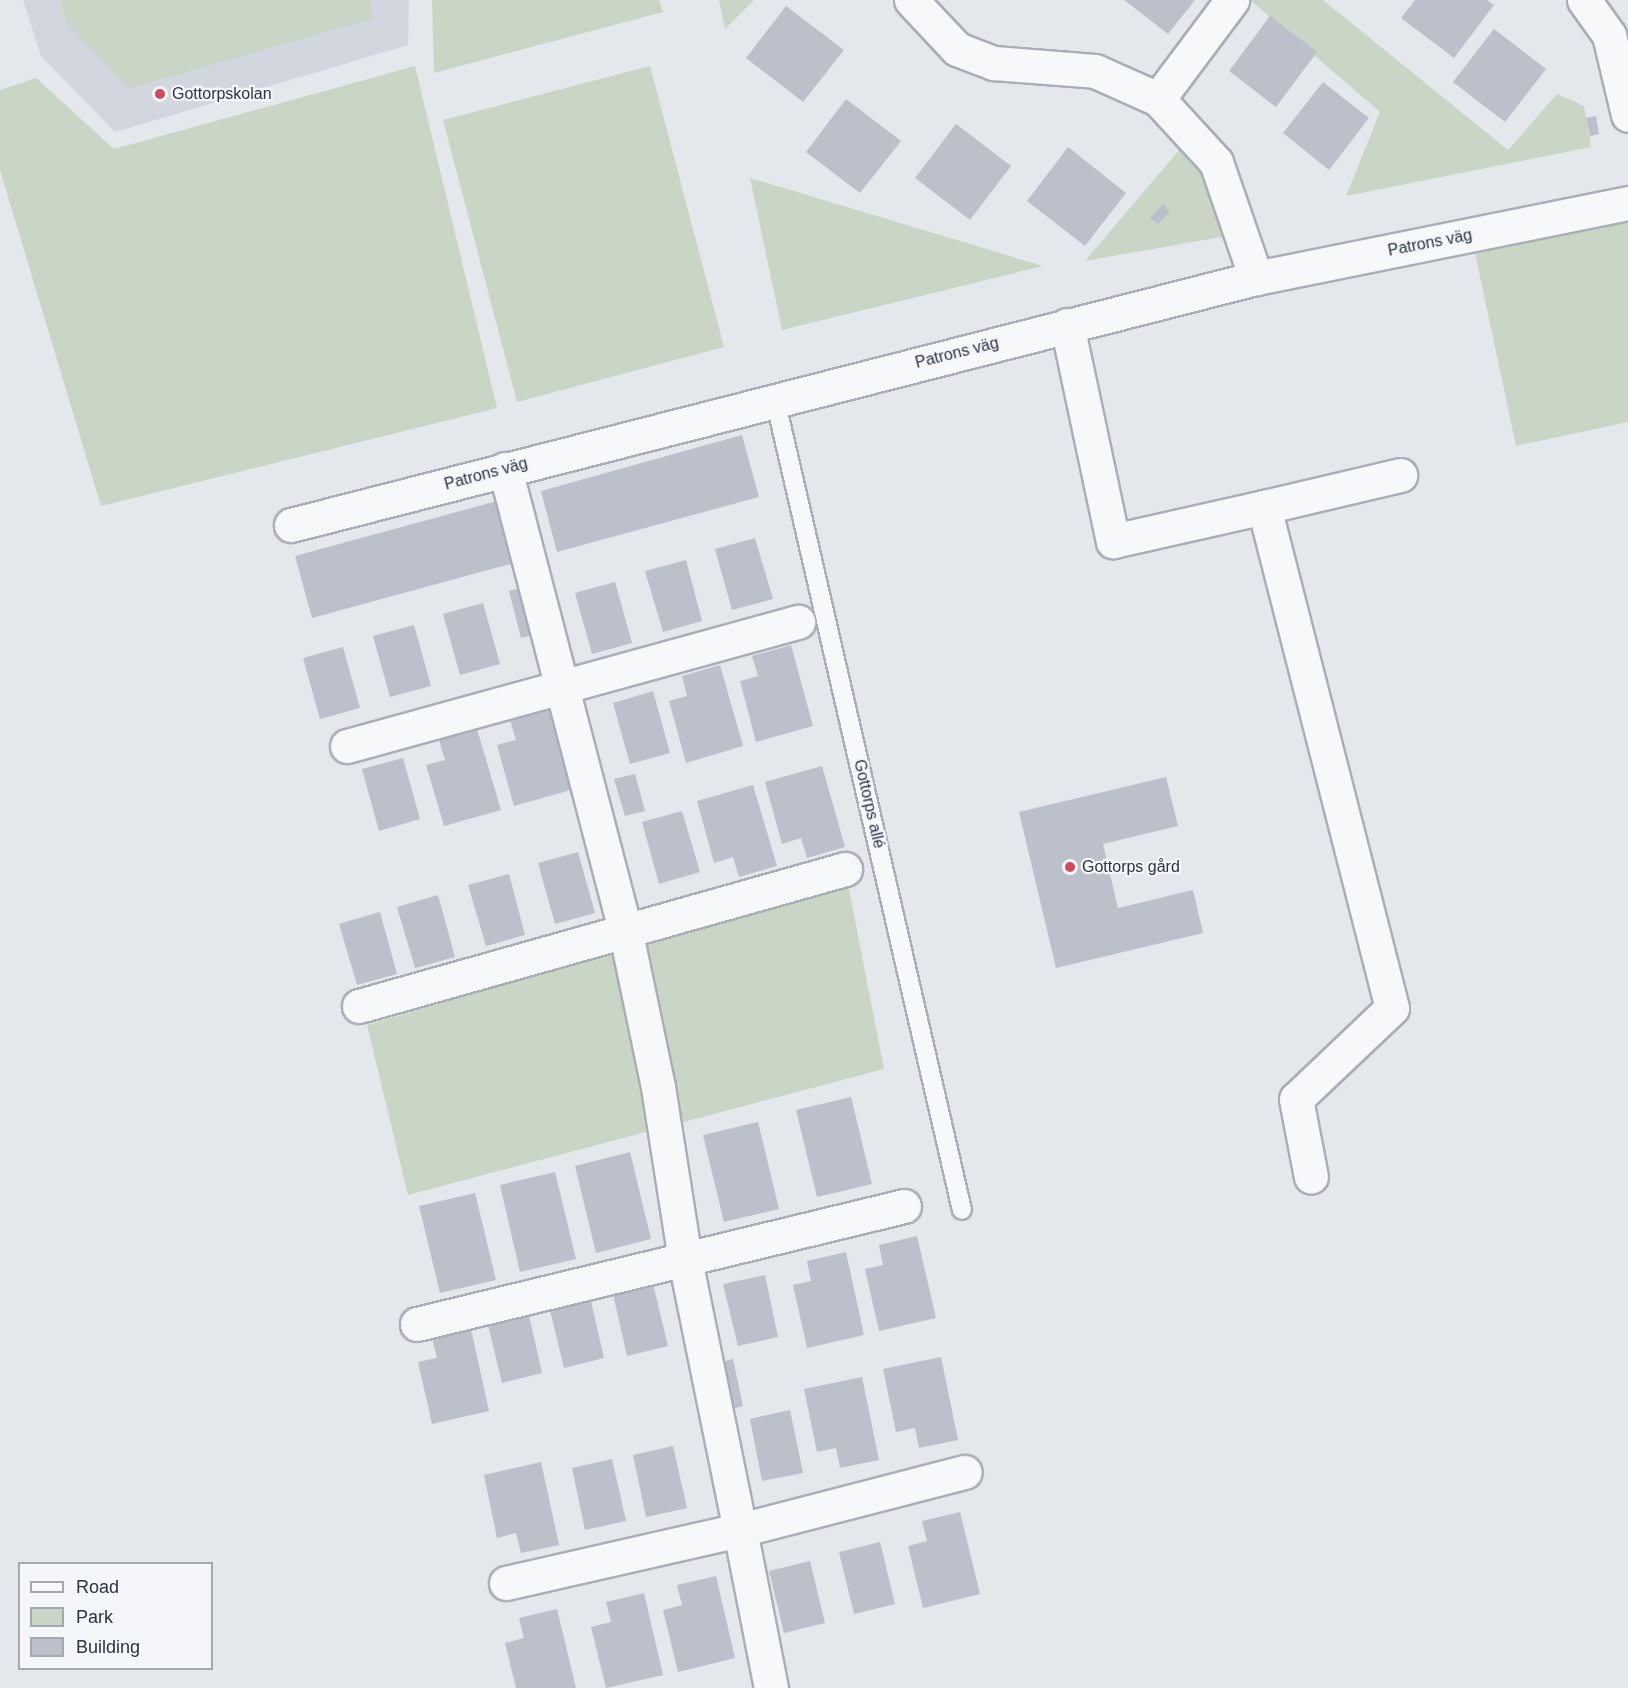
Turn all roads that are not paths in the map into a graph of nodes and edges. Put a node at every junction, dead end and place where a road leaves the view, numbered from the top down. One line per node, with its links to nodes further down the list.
1 (911, 0): 4 (street)
2 (1232, 0): 4 (street)
3 (1584, 0): 5 (street)
4 (1158, 99): 7 (street)
5 (1628, 115)
6 (1628, 203): 7 (street, Patrons väg)
7 (1256, 278): 8 (street, Patrons väg)
8 (1067, 325): 9 (street, Patrons väg); 12 (street)
9 (775, 399): 10 (street, Patrons väg); 22 (lane, Gottorps allé)
10 (505, 469): 13 (street, Patrons väg); 15 (street)
11 (1400, 475): 12 (street)
12 (1264, 507): 20 (street)
13 (291, 525)
14 (798, 622): 15 (street)
15 (561, 687): 16 (street); 18 (street)
16 (347, 746)
17 (845, 869): 18 (street)
18 (624, 929): 19 (street); 23 (street)
19 (359, 1006)
20 (1311, 1177)
21 (904, 1206): 23 (street)
22 (962, 1210)
23 (685, 1260): 24 (street); 26 (street)
24 (417, 1324)
25 (965, 1472): 26 (street)
26 (741, 1530): 27 (street); 28 (street)
27 (506, 1583)
28 (771, 1688)

